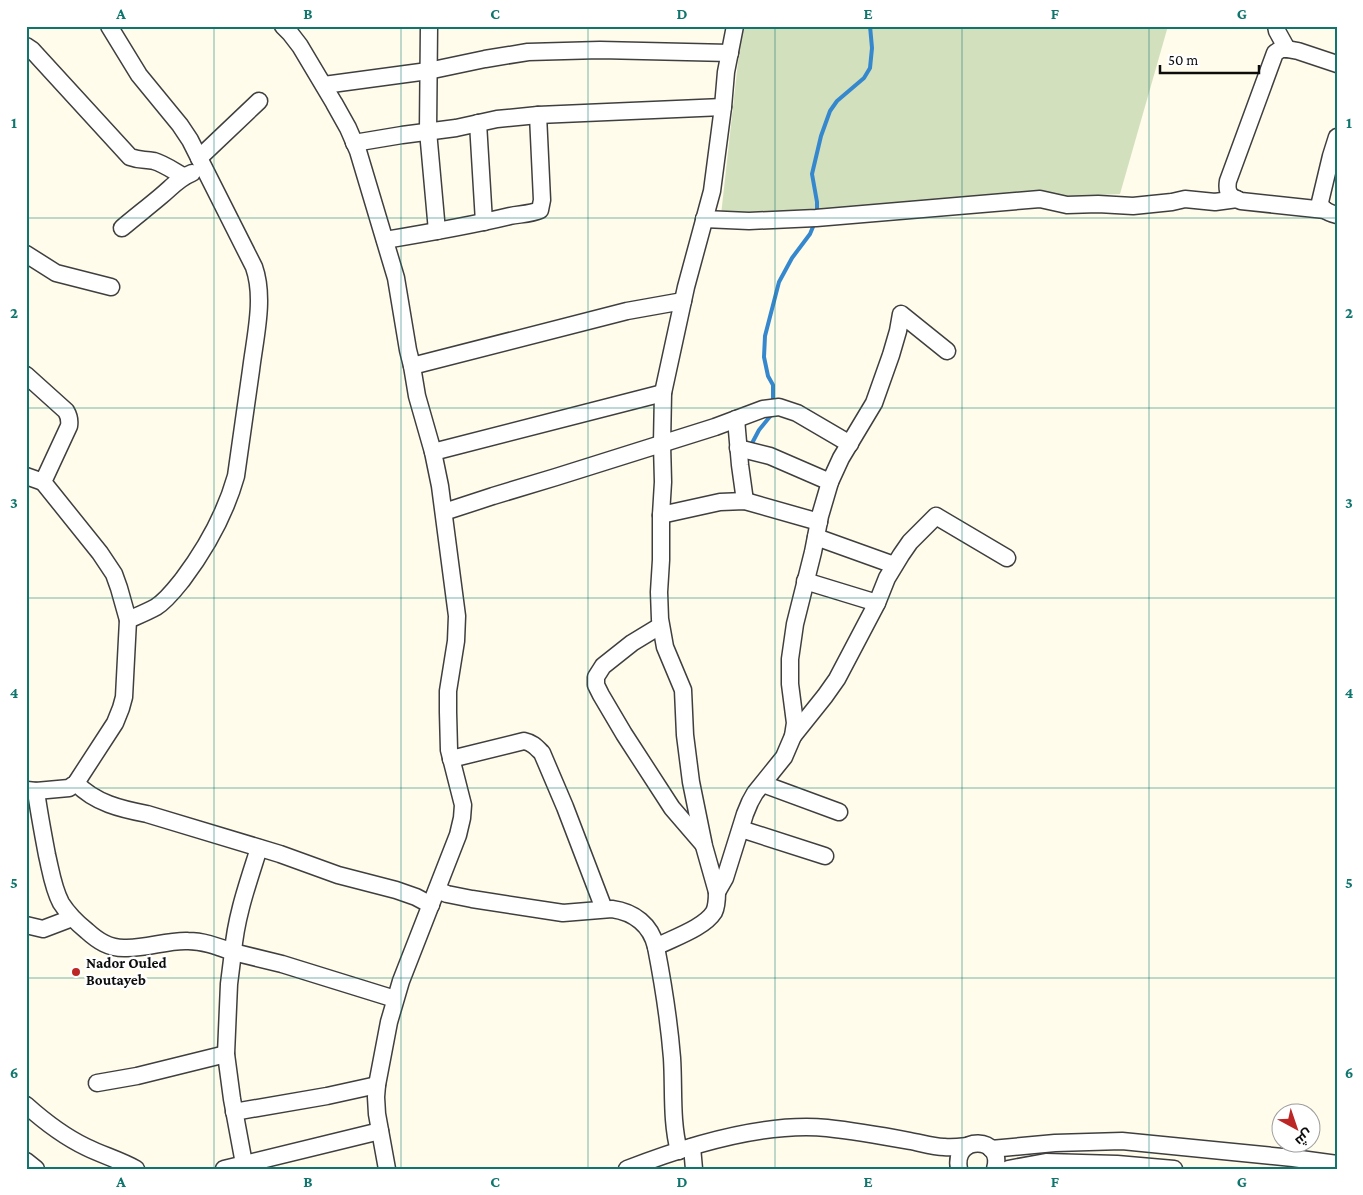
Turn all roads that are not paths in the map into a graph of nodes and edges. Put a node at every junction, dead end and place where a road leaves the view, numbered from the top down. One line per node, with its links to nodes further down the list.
1 (109, 26): 19 (street)
2 (283, 26): 11 (street)
3 (429, 26): 10 (street)
4 (735, 26): 8 (street)
5 (1276, 26): 7 (street)
6 (26, 46): 20 (street)
7 (1287, 48): 9 (street); 21 (street)
8 (730, 52): 10 (street); 13 (street)
9 (1337, 64)
10 (428, 71): 11 (street); 16 (street)
11 (324, 85): 18 (street)
12 (258, 101): 19 (street)
13 (723, 107): 14 (street); 23 (street)
14 (538, 115): 15 (street); 24 (street)
15 (478, 123): 16 (street); 24 (street)
16 (428, 131): 18 (street); 26 (street)
17 (1337, 137): 22 (street)
18 (354, 143): 27 (street)
19 (202, 164): 20 (street); 51 (street)
20 (183, 176): 25 (street)
21 (1237, 199): 22 (street); 23 (street)
22 (1331, 213)
23 (704, 219): 30 (street)
24 (484, 222): 26 (street)
25 (122, 228)
26 (437, 231): 27 (street)
27 (385, 240): 32 (street)
28 (26, 254): 29 (street)
29 (111, 287)
30 (683, 301): 32 (street); 34 (street)
31 (947, 351): 37 (street)
32 (412, 366): 39 (street)
33 (26, 375): 41 (street)
34 (663, 393): 36 (street); 39 (street)
35 (736, 419): 36 (street); 37 (street); 38 (street)
36 (662, 444): 44 (street); 45 (street)
37 (850, 444): 42 (street)
38 (738, 448): 42 (street); 43 (street)
39 (433, 452): 44 (street)
40 (26, 476): 41 (street)
41 (43, 482): 51 (street)
42 (830, 482): 46 (street)
43 (745, 502): 45 (street); 46 (street)
44 (444, 512): 54 (street)
45 (661, 515): 52 (street)
46 (817, 530): 48 (street); 49 (street)
47 (1007, 558): 48 (street)
48 (894, 565): 50 (street)
49 (806, 581): 50 (street); 53 (street)
50 (877, 602): 53 (street)
51 (128, 620): 55 (street)
52 (660, 626): 60 (street); 60 (street)
53 (793, 736): 56 (street)
54 (451, 759): 64 (street); 65 (street)
55 (76, 783): 57 (street); 61 (street)
56 (762, 784): 58 (street); 59 (street)
57 (31, 790): 66 (street)
58 (839, 812)
59 (741, 829): 62 (street); 63 (street)
60 (704, 846): 63 (street)
61 (260, 848): 64 (street); 69 (street)
62 (825, 856)
63 (717, 892): 68 (street)
64 (434, 898): 65 (street); 70 (street)
65 (604, 909): 68 (street)
66 (72, 918): 67 (street); 69 (street)
67 (26, 925)
68 (656, 947): 80 (street)
69 (233, 952): 70 (street); 71 (street)
70 (395, 999): 73 (street)
71 (226, 1054): 72 (street); 75 (street)
72 (97, 1083)
73 (377, 1086): 75 (street); 76 (street)
74 (26, 1105): 85 (street)
75 (234, 1112): 83 (street)
76 (380, 1131): 83 (street); 87 (street)
77 (924, 1144): 78 (street); 80 (street); 90 (street)
78 (967, 1146): 79 (street); 90 (street)
79 (991, 1148): 82 (street); 91 (street)
80 (685, 1149): 88 (street); 89 (street)
81 (26, 1161): 84 (street)
82 (1337, 1164)
83 (244, 1166): 86 (street)
84 (36, 1169)
85 (136, 1169)
86 (224, 1169)
87 (387, 1169)
88 (627, 1169)
89 (694, 1169)
90 (959, 1169)
91 (995, 1169)
92 (1008, 1169): 93 (street)
93 (1174, 1169)

